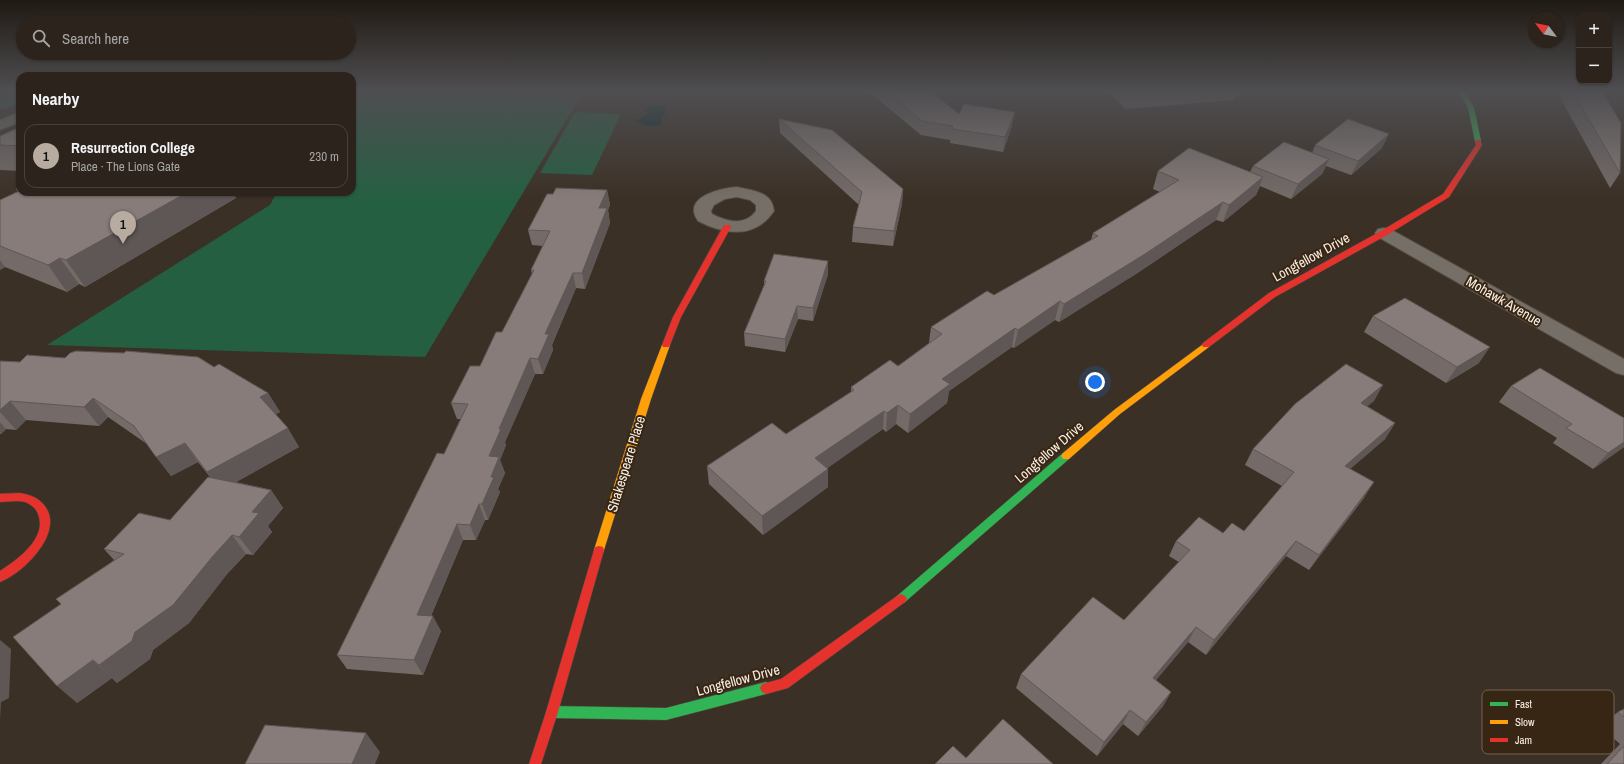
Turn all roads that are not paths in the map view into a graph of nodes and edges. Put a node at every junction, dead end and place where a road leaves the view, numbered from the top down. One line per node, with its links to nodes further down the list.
1 (1475, 128): 3 (street, Longfellow Drive)
2 (726, 227): 7 (street, Shakespeare Place)
3 (1384, 233): 4 (street, Mohawk Avenue); 7 (street, Longfellow Drive)
4 (1624, 368)
5 (0, 498): 6 (street)
6 (0, 578)
7 (552, 712): 8 (street, Shakespeare Place)
8 (535, 764)

